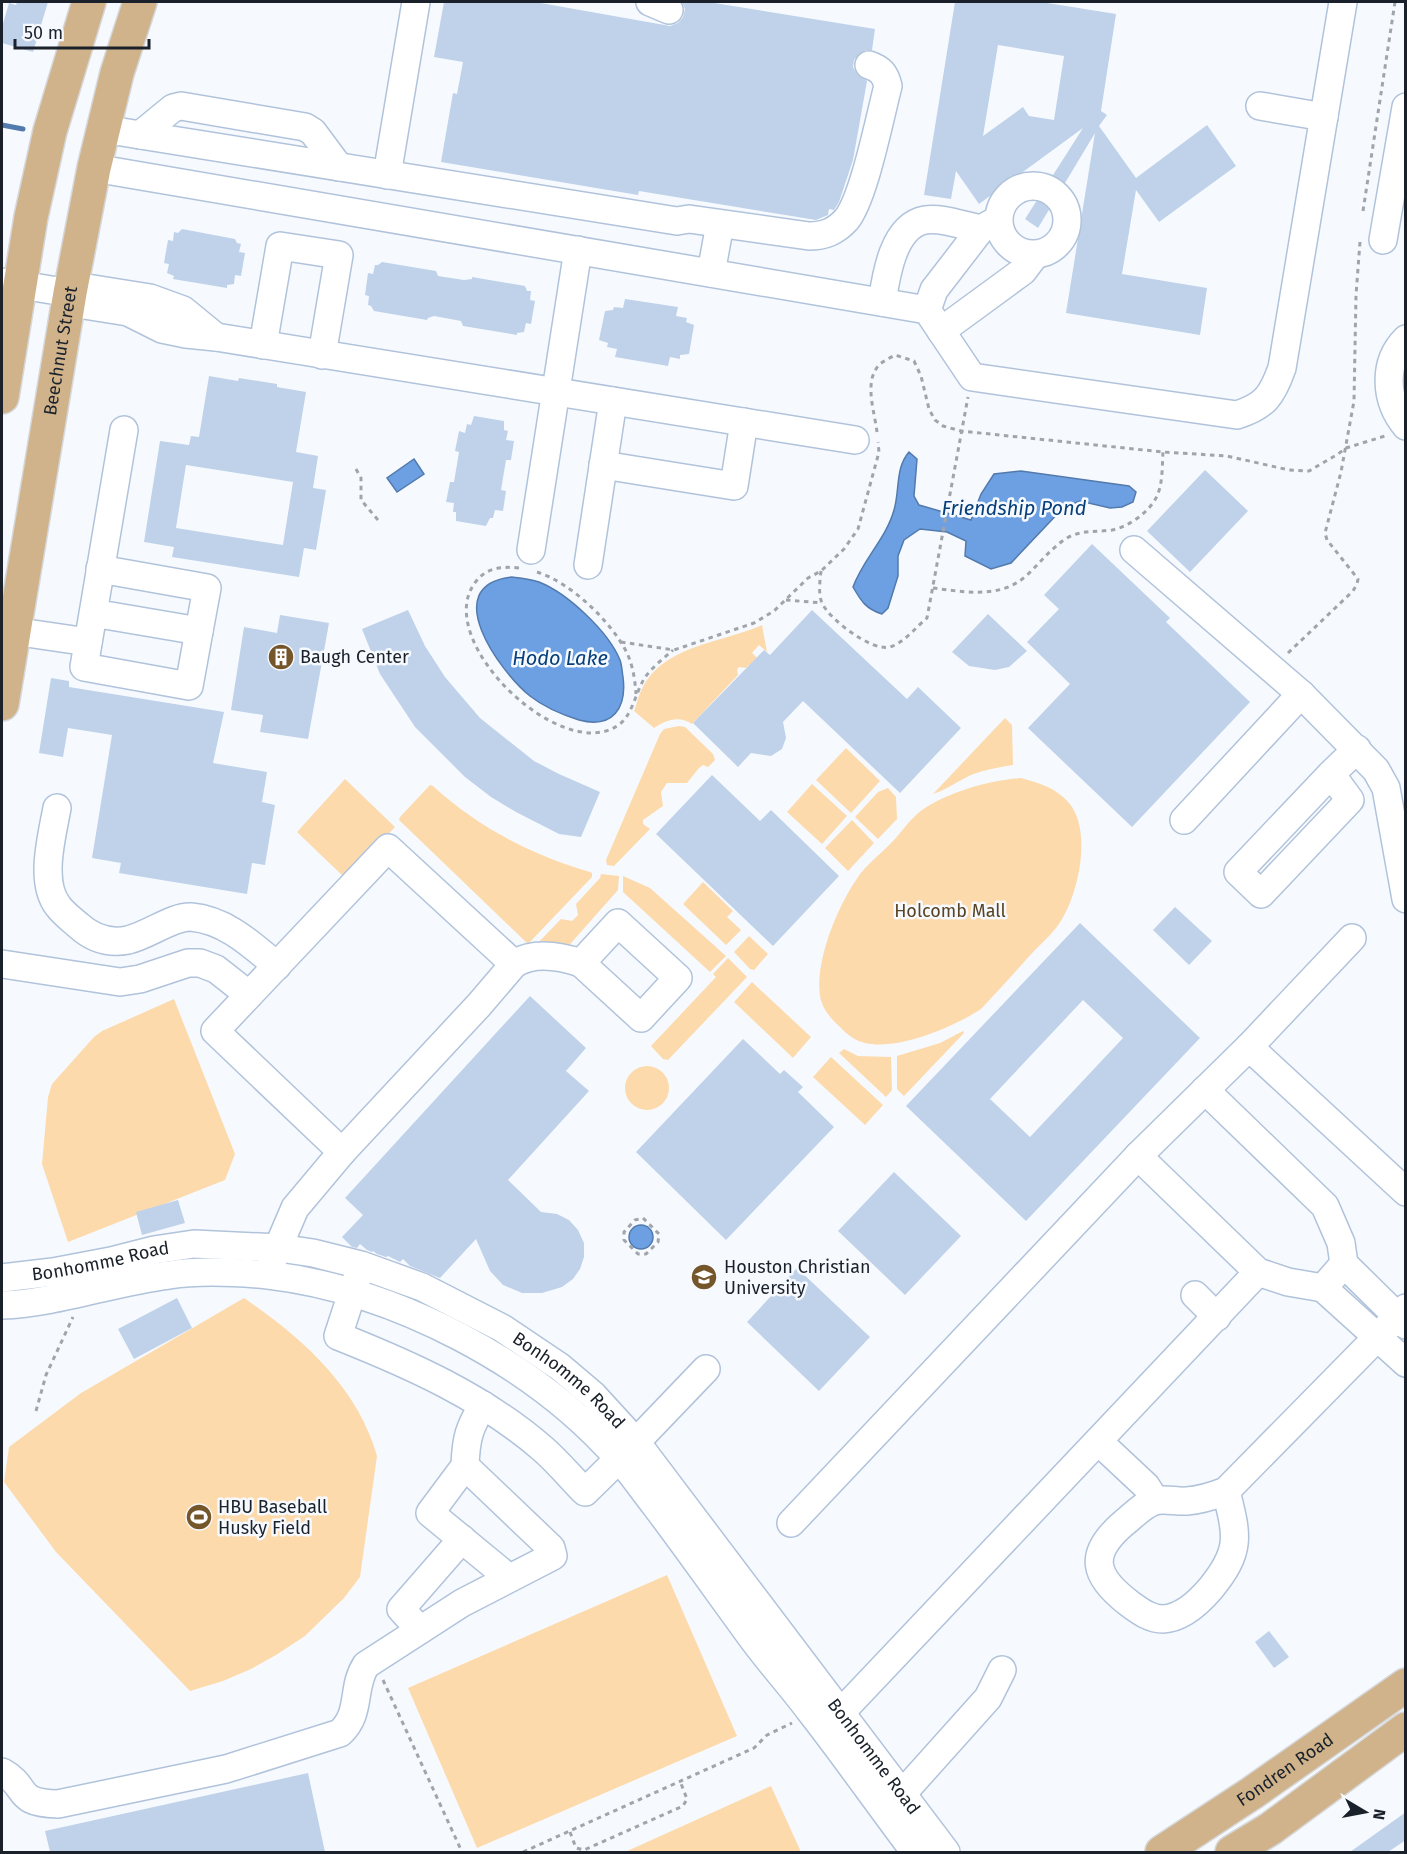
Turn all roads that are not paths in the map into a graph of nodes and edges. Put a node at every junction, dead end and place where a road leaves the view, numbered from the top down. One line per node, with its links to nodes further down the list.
1 (89, 2): 18 (main road)
2 (140, 2): 9 (main road, Beechnut Street)
3 (416, 2): 11 (street)
4 (1343, 2): 8 (street)
5 (869, 65): 12 (street)
6 (1260, 106): 8 (street)
7 (1406, 107): 14 (street)
8 (1324, 117): 21 (street)
9 (103, 129): 10 (main road, Beechnut Street); 11 (street)
10 (94, 168): 15 (street); 19 (main road, Beechnut Street)
11 (387, 175): 12 (street)
12 (720, 224): 17 (street)
13 (989, 225): 16 (street); 16 (street); 20 (street); 21 (street)
14 (1372, 236)
15 (578, 250): 17 (street); 25 (street)
16 (1035, 255): 21 (street)
17 (711, 273): 20 (street)
18 (11, 284): 19 (street); 26 (main road)
19 (70, 293): 23 (street); 38 (main road, Beechnut Street)
20 (882, 302): 21 (street)
21 (934, 320)
22 (1406, 339): 29 (street)
23 (263, 345): 24 (street); 24 (street)
24 (322, 355): 25 (street)
25 (556, 392): 27 (street); 34 (street)
26 (2, 397)
27 (613, 401): 28 (street); 32 (street)
28 (744, 422): 31 (street); 32 (street)
29 (1405, 425)
30 (124, 430): 36 (street)
31 (855, 440)
32 (603, 465): 35 (street)
33 (1134, 550): 41 (street)
34 (527, 563)
35 (588, 565)
36 (100, 569): 37 (street); 39 (street)
37 (93, 613): 39 (street); 40 (street)
38 (7, 630): 40 (street); 42 (main road, Beechnut Street)
39 (199, 631): 40 (street)
40 (88, 642)
41 (1300, 694): 43 (street); 46 (street)
42 (2, 704)
43 (1357, 749): 44 (street); 47 (street)
44 (1331, 774)
45 (57, 808): 48 (street)
46 (1184, 820)
47 (1406, 899)
48 (94, 937): 53 (street); 54 (street)
49 (1352, 938): 56 (street)
50 (581, 963): 52 (street)
51 (2, 964): 54 (street)
52 (514, 964): 53 (street); 58 (street)
53 (277, 966): 55 (street)
54 (87, 978): 55 (street)
55 (249, 995): 58 (street)
56 (1249, 1047): 57 (street); 60 (street)
57 (1205, 1090): 59 (street); 62 (street)
58 (342, 1152): 61 (street)
59 (1137, 1156): 64 (street); 82 (street)
60 (1406, 1192)
61 (279, 1248): 63 (street, Bonhomme Road); 65 (street); 66 (street, Bonhomme Road)
62 (1344, 1264): 67 (street); 72 (street)
63 (362, 1265): 68 (street); 78 (street, Bonhomme Road)
64 (1258, 1272): 67 (street); 71 (street)
65 (266, 1275): 68 (street, Bonhomme Road); 70 (street, Bonhomme Road)
66 (2, 1278)
67 (1323, 1288): 73 (street)
68 (353, 1292): 76 (street); 78 (street, Bonhomme Road)
69 (1195, 1295): 71 (street)
70 (2, 1305)
71 (1217, 1317): 77 (street)
72 (1403, 1317): 73 (street)
73 (1378, 1338): 74 (street); 80 (street)
74 (1406, 1363)
75 (706, 1369): 78 (street)
76 (483, 1405): 78 (street); 79 (street)
77 (1099, 1442): 81 (street); 88 (street)
78 (628, 1451): 88 (street, Bonhomme Road)
79 (465, 1466): 83 (street); 84 (street)
80 (1226, 1491): 81 (street); 81 (street)
81 (1155, 1500)
82 (791, 1523)
83 (462, 1539): 84 (street); 85 (street)
84 (510, 1578): 85 (street)
85 (420, 1630): 90 (street)
86 (1002, 1670): 91 (street)
87 (1406, 1684): 94 (main road, Fondren Road)
88 (825, 1719): 91 (street, Bonhomme Road)
89 (1406, 1729): 95 (main road, Fondren Road)
90 (2, 1772)
91 (892, 1801): 92 (street, Bonhomme Road); 93 (street, Bonhomme Road)
92 (915, 1852)
93 (946, 1852)
94 (1162, 1852)
95 (1233, 1852)

